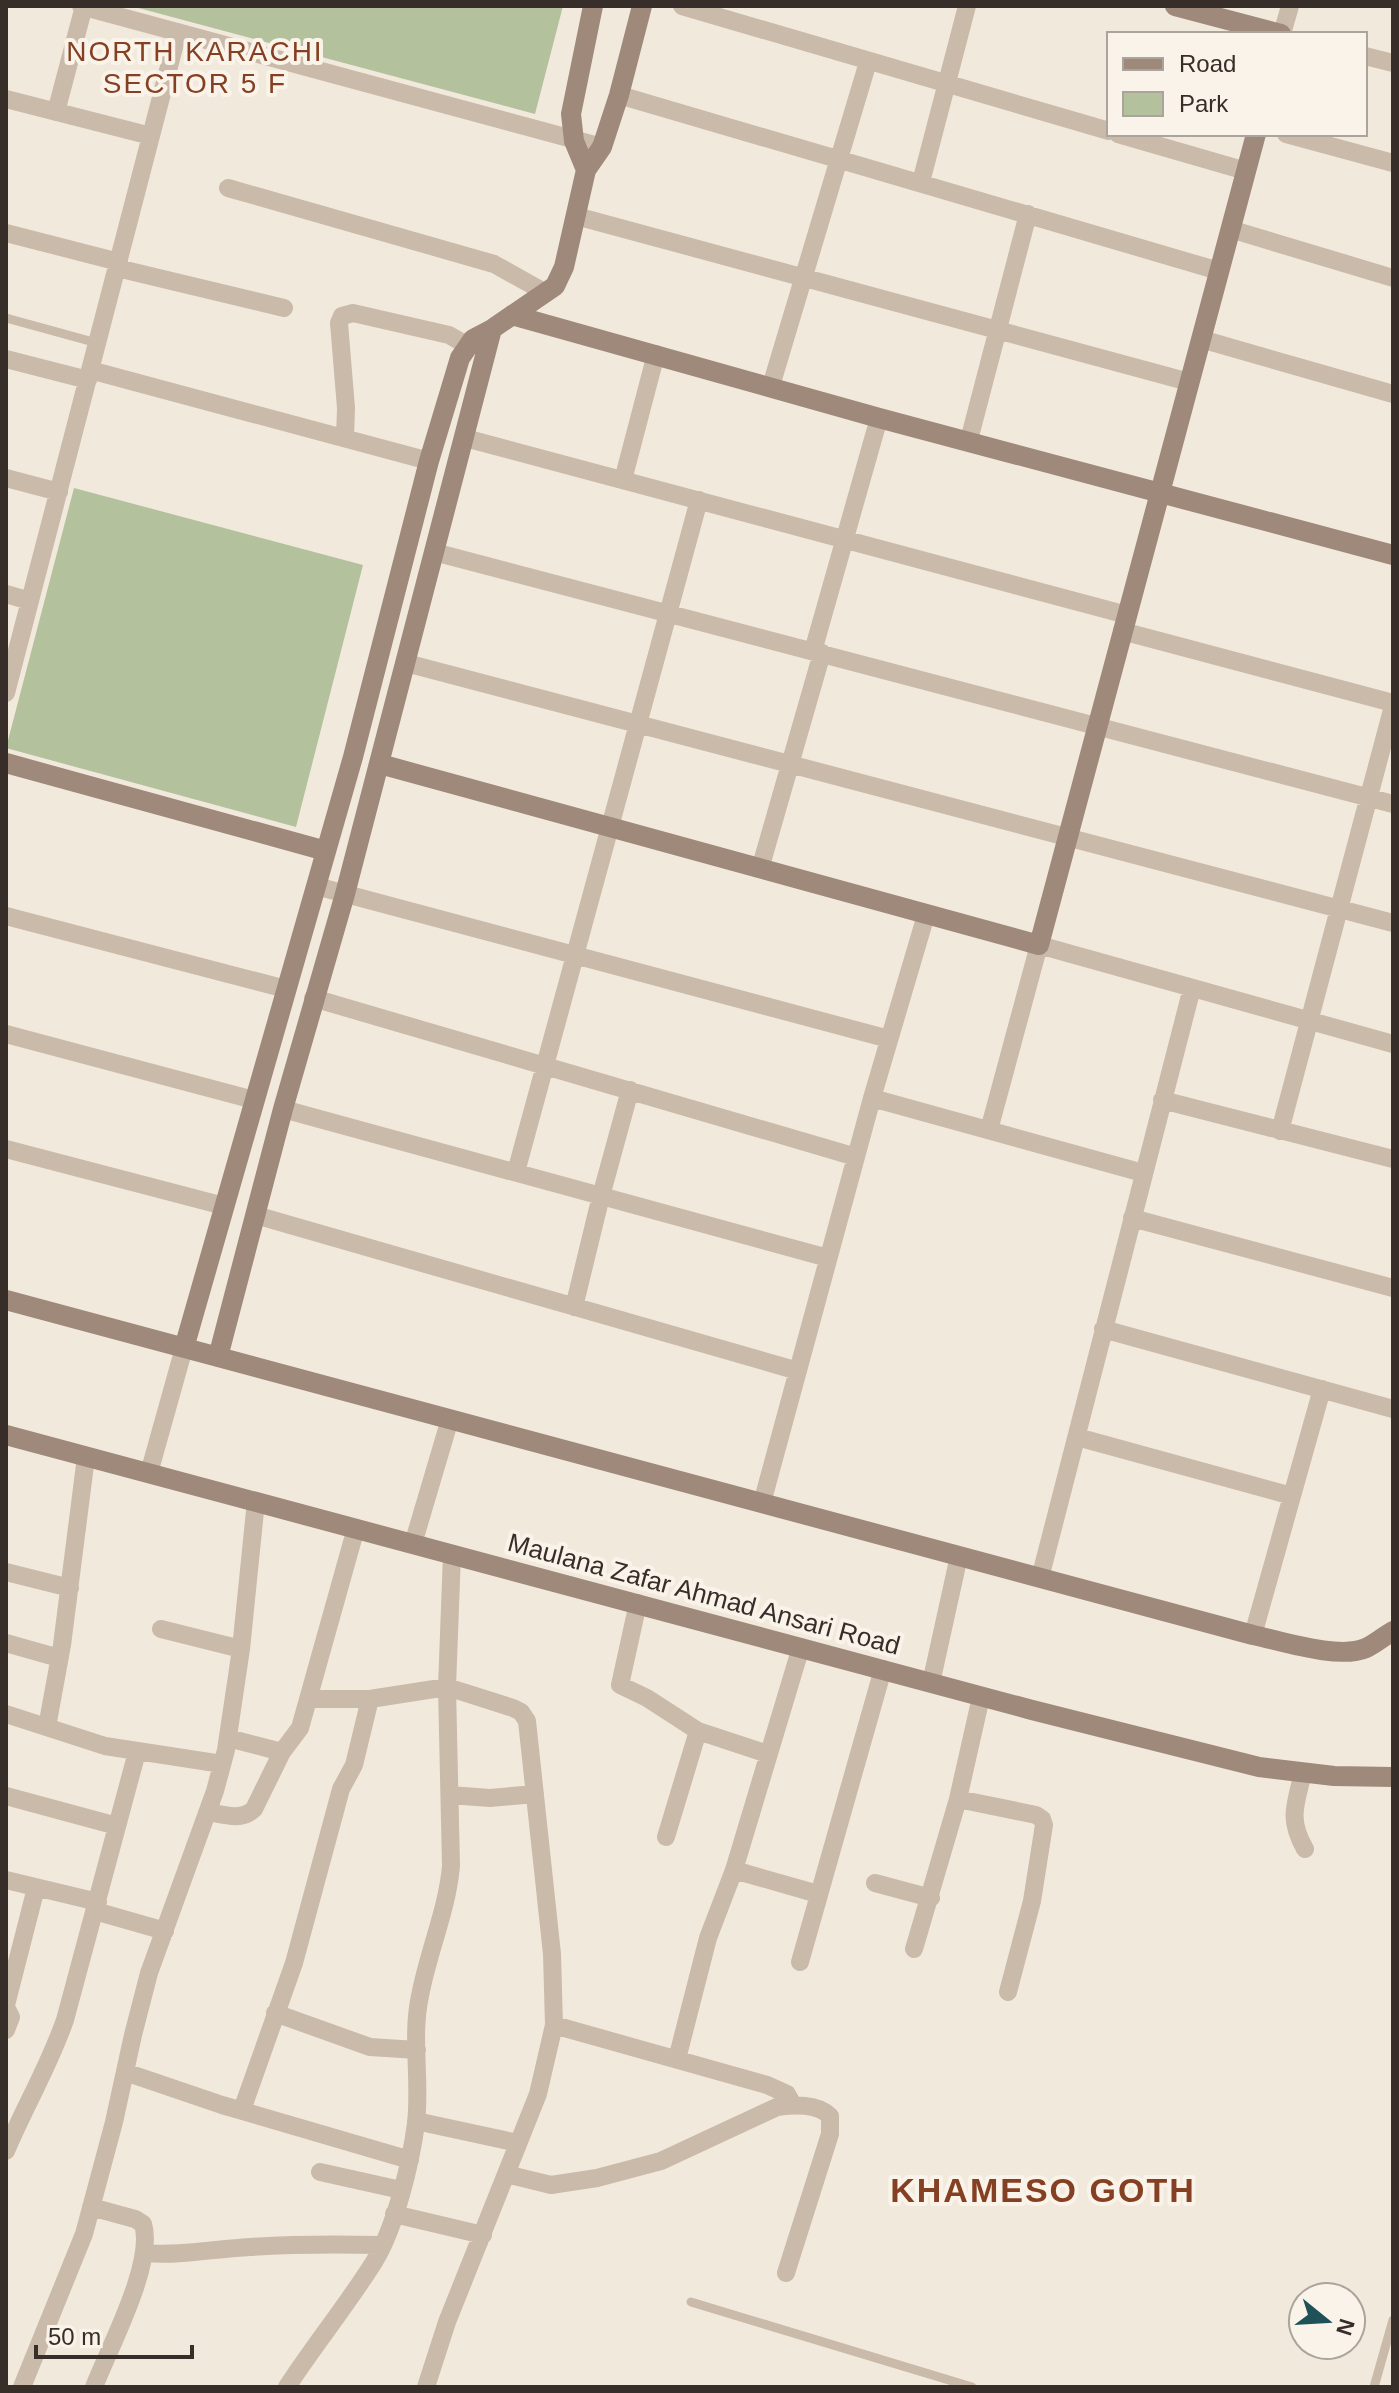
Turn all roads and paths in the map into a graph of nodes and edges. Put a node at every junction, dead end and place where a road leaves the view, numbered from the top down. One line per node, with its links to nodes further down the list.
1 (83, 6): 8 (street); 17 (street)
2 (593, 6): 23 (street)
3 (642, 6): 15 (street)
4 (682, 6): 12 (street)
5 (967, 6): 14 (street)
6 (1177, 6): 9 (street)
7 (1290, 6): 10 (street)
8 (178, 32): 19 (street); 23 (street)
9 (1274, 32)
10 (1282, 32)
11 (1367, 56): 13 (street)
12 (868, 62): 14 (street); 25 (street)
13 (1393, 63)
14 (946, 85): 18 (street); 29 (street)
15 (619, 95): 24 (street); 25 (street)
16 (6, 99): 17 (street)
17 (56, 112): 19 (street)
18 (1107, 130)
19 (151, 136): 35 (street)
20 (1125, 136): 28 (street)
21 (1255, 136): 28 (street)
22 (1293, 136): 26 (street)
23 (574, 141): 24 (street); 27 (street)
24 (602, 147): 27 (street)
25 (839, 158): 29 (street); 37 (street)
26 (1393, 163)
27 (586, 170): 32 (street)
28 (1246, 171): 33 (street)
29 (921, 182): 31 (street)
30 (228, 188): 39 (street)
31 (1028, 214): 36 (street); 44 (street)
32 (576, 216): 37 (street); 39 (street)
33 (1230, 229): 36 (street); 38 (street)
34 (6, 233): 35 (street)
35 (118, 265): 40 (street); 46 (street)
36 (1219, 271): 45 (street)
37 (804, 276): 44 (street); 52 (street)
38 (1393, 278)
39 (546, 293): 41 (street)
40 (284, 308)
41 (512, 315): 43 (street); 48 (street)
42 (6, 318): 46 (lane)
43 (492, 329): 47 (street); 56 (street)
44 (999, 329): 51 (street); 57 (street)
45 (1201, 339): 51 (street); 53 (street)
46 (97, 343): 50 (street)
47 (468, 346): 55 (street); 58 (street)
48 (656, 354): 52 (street); 60 (street)
49 (6, 359): 50 (street)
50 (89, 375): 55 (street); 62 (street)
51 (1189, 382): 61 (street)
52 (771, 386): 54 (street)
53 (1393, 394)
54 (879, 418): 57 (street); 64 (street)
55 (345, 438): 58 (street)
56 (465, 438): 60 (street); 65 (street)
57 (969, 440): 61 (street)
58 (429, 461): 84 (street)
59 (6, 478): 62 (street)
60 (623, 480): 63 (street)
61 (1160, 491): 66 (street); 70 (street)
62 (59, 492): 68 (street)
63 (699, 500): 64 (street); 69 (street)
64 (844, 540): 70 (street); 71 (street)
65 (434, 552): 69 (street); 72 (street)
66 (1393, 555)
67 (6, 594): 68 (street)
68 (30, 601): 73 (street)
69 (668, 613): 71 (street); 75 (street)
70 (1124, 623): 74 (street); 76 (street)
71 (818, 652): 76 (street); 79 (street)
72 (406, 663): 75 (street); 78 (street)
73 (6, 693)
74 (1393, 705): 80 (street)
75 (638, 724): 79 (street); 82 (street)
76 (1097, 726): 80 (street); 83 (street)
77 (6, 763): 84 (street)
78 (380, 764): 82 (street); 87 (street)
79 (792, 764): 83 (street); 85 (street)
80 (1369, 797): 81 (street); 88 (street)
81 (1393, 804)
82 (610, 827): 85 (street); 93 (street)
83 (1067, 837): 88 (street); 92 (street)
84 (326, 851): 86 (street)
85 (760, 869): 89 (street)
86 (316, 886): 87 (street); 95 (street)
87 (345, 894): 93 (street); 96 (street)
88 (1339, 909): 91 (street); 97 (street)
89 (926, 915): 92 (street); 99 (street)
90 (6, 916): 95 (street)
91 (1393, 923)
92 (1039, 945): 94 (street); 107 (street)
93 (575, 956): 99 (street); 101 (street)
94 (1192, 988): 97 (street); 105 (street)
95 (286, 989): 104 (street)
96 (313, 998): 101 (street); 106 (street)
97 (1309, 1020): 100 (street); 108 (street)
98 (6, 1034): 104 (street)
99 (889, 1039): 103 (street)
100 (1393, 1044)
101 (545, 1065): 102 (street); 112 (street)
102 (630, 1090): 110 (street); 114 (street)
103 (872, 1098): 107 (street); 110 (street)
104 (254, 1100): 115 (street)
105 (1162, 1100): 108 (street); 113 (street)
106 (283, 1109): 112 (street); 116 (street)
107 (989, 1130): 113 (street)
108 (1280, 1131): 111 (street)
109 (6, 1149): 115 (street)
110 (856, 1157): 118 (street)
111 (1393, 1159)
112 (516, 1172): 114 (street)
113 (1143, 1173): 117 (street)
114 (601, 1196): 118 (street); 121 (street)
115 (224, 1206): 123 (street)
116 (255, 1215): 121 (street); 124 (street)
117 (1132, 1218): 119 (street); 122 (street)
118 (828, 1258): 125 (street)
119 (1393, 1288)
120 (6, 1300): 123 (street)
121 (574, 1307): 125 (street)
122 (1103, 1329): 126 (street); 130 (street)
123 (184, 1348): 124 (street); 132 (street)
124 (218, 1357): 128 (street)
125 (798, 1371): 135 (street)
126 (1322, 1389): 127 (street); 133 (street)
127 (1393, 1409)
128 (450, 1419): 135 (street); 137 (street)
129 (6, 1435): 131 (street, Maulana Zafar Ahmad Ansari Road)
130 (1077, 1437): 133 (street); 141 (street)
131 (86, 1457): 132 (street, Maulana Zafar Ahmad Ansari Road); 142 (street)
132 (149, 1473): 134 (street, Maulana Zafar Ahmad Ansari Road)
133 (1292, 1496): 146 (street)
134 (256, 1501): 136 (street, Maulana Zafar Ahmad Ansari Road); 149 (street)
135 (762, 1503): 139 (street)
136 (356, 1528): 137 (street, Maulana Zafar Ahmad Ansari Road); 155 (street)
137 (413, 1544): 138 (street, Maulana Zafar Ahmad Ansari Road)
138 (452, 1554): 143 (street, Maulana Zafar Ahmad Ansari Road); 153 (street)
139 (959, 1556): 141 (street); 152 (street)
140 (6, 1572): 142 (street)
141 (1040, 1578): 146 (street)
142 (70, 1588): 150 (street)
143 (638, 1603): 148 (street, Maulana Zafar Ahmad Ansari Road); 159 (street)
144 (161, 1629): 149 (street)
145 (1393, 1631): 146 (street)
146 (1253, 1635)
147 (6, 1643): 150 (street)
148 (801, 1647): 151 (street, Maulana Zafar Ahmad Ansari Road); 163 (street)
149 (241, 1649): 160 (street)
150 (59, 1658): 158 (street)
151 (883, 1669): 152 (street, Maulana Zafar Ahmad Ansari Road); 179 (street)
152 (931, 1683): 154 (street, Maulana Zafar Ahmad Ansari Road)
153 (447, 1687): 156 (street); 167 (street); 168 (street)
154 (981, 1697): 165 (street, Maulana Zafar Ahmad Ansari Road); 170 (street)
155 (310, 1699): 156 (street); 162 (street)
156 (370, 1699): 187 (street)
157 (6, 1714): 158 (street)
158 (47, 1727): 161 (street)
159 (698, 1731): 163 (street); 173 (street)
160 (228, 1738): 162 (street); 164 (street)
161 (137, 1752): 164 (street); 172 (street)
162 (282, 1752): 171 (street)
163 (768, 1754): 175 (street)
164 (222, 1764): 171 (street)
165 (1303, 1773): 166 (street, Maulana Zafar Ahmad Ansari Road); 174 (street)
166 (1393, 1777)
167 (535, 1794): 168 (street); 188 (street)
168 (450, 1795): 190 (street)
169 (6, 1796): 172 (street)
170 (958, 1799): 180 (street); 185 (street)
171 (208, 1812): 182 (street)
172 (117, 1826): 181 (street)
173 (666, 1837)
174 (1305, 1849)
175 (734, 1870): 179 (street); 191 (street)
176 (6, 1880): 178 (street)
177 (875, 1883): 180 (street)
178 (36, 1888): 181 (street); 186 (street)
179 (818, 1894): 184 (street)
180 (931, 1898): 183 (street)
181 (96, 1906): 182 (street); 197 (street)
182 (165, 1931): 192 (street)
183 (914, 1949)
184 (800, 1962)
185 (1008, 1992)
186 (6, 2006): 189 (street)
187 (275, 2013): 190 (street); 194 (street)
188 (554, 2025): 191 (street); 196 (street)
189 (6, 2030)
190 (417, 2050): 195 (street)
191 (677, 2059): 193 (street)
192 (125, 2072): 194 (street); 202 (street)
193 (793, 2105): 200 (street); 207 (street)
194 (242, 2110): 198 (street)
195 (416, 2121): 196 (street); 198 (street)
196 (518, 2143): 200 (street)
197 (6, 2151)
198 (410, 2160): 201 (street)
199 (320, 2172): 201 (street)
200 (506, 2174): 204 (street)
201 (401, 2190): 203 (street)
202 (91, 2207): 206 (street); 210 (street)
203 (394, 2214): 204 (street); 205 (street)
204 (483, 2235): 213 (street)
205 (382, 2245): 206 (street); 212 (street)
206 (144, 2253): 211 (street)
207 (786, 2273)
208 (691, 2302): 214 (lane)
209 (1393, 2320): 215 (lane)
210 (22, 2387)
211 (94, 2387)
212 (287, 2387)
213 (426, 2387)
214 (972, 2387)
215 (1374, 2387)

